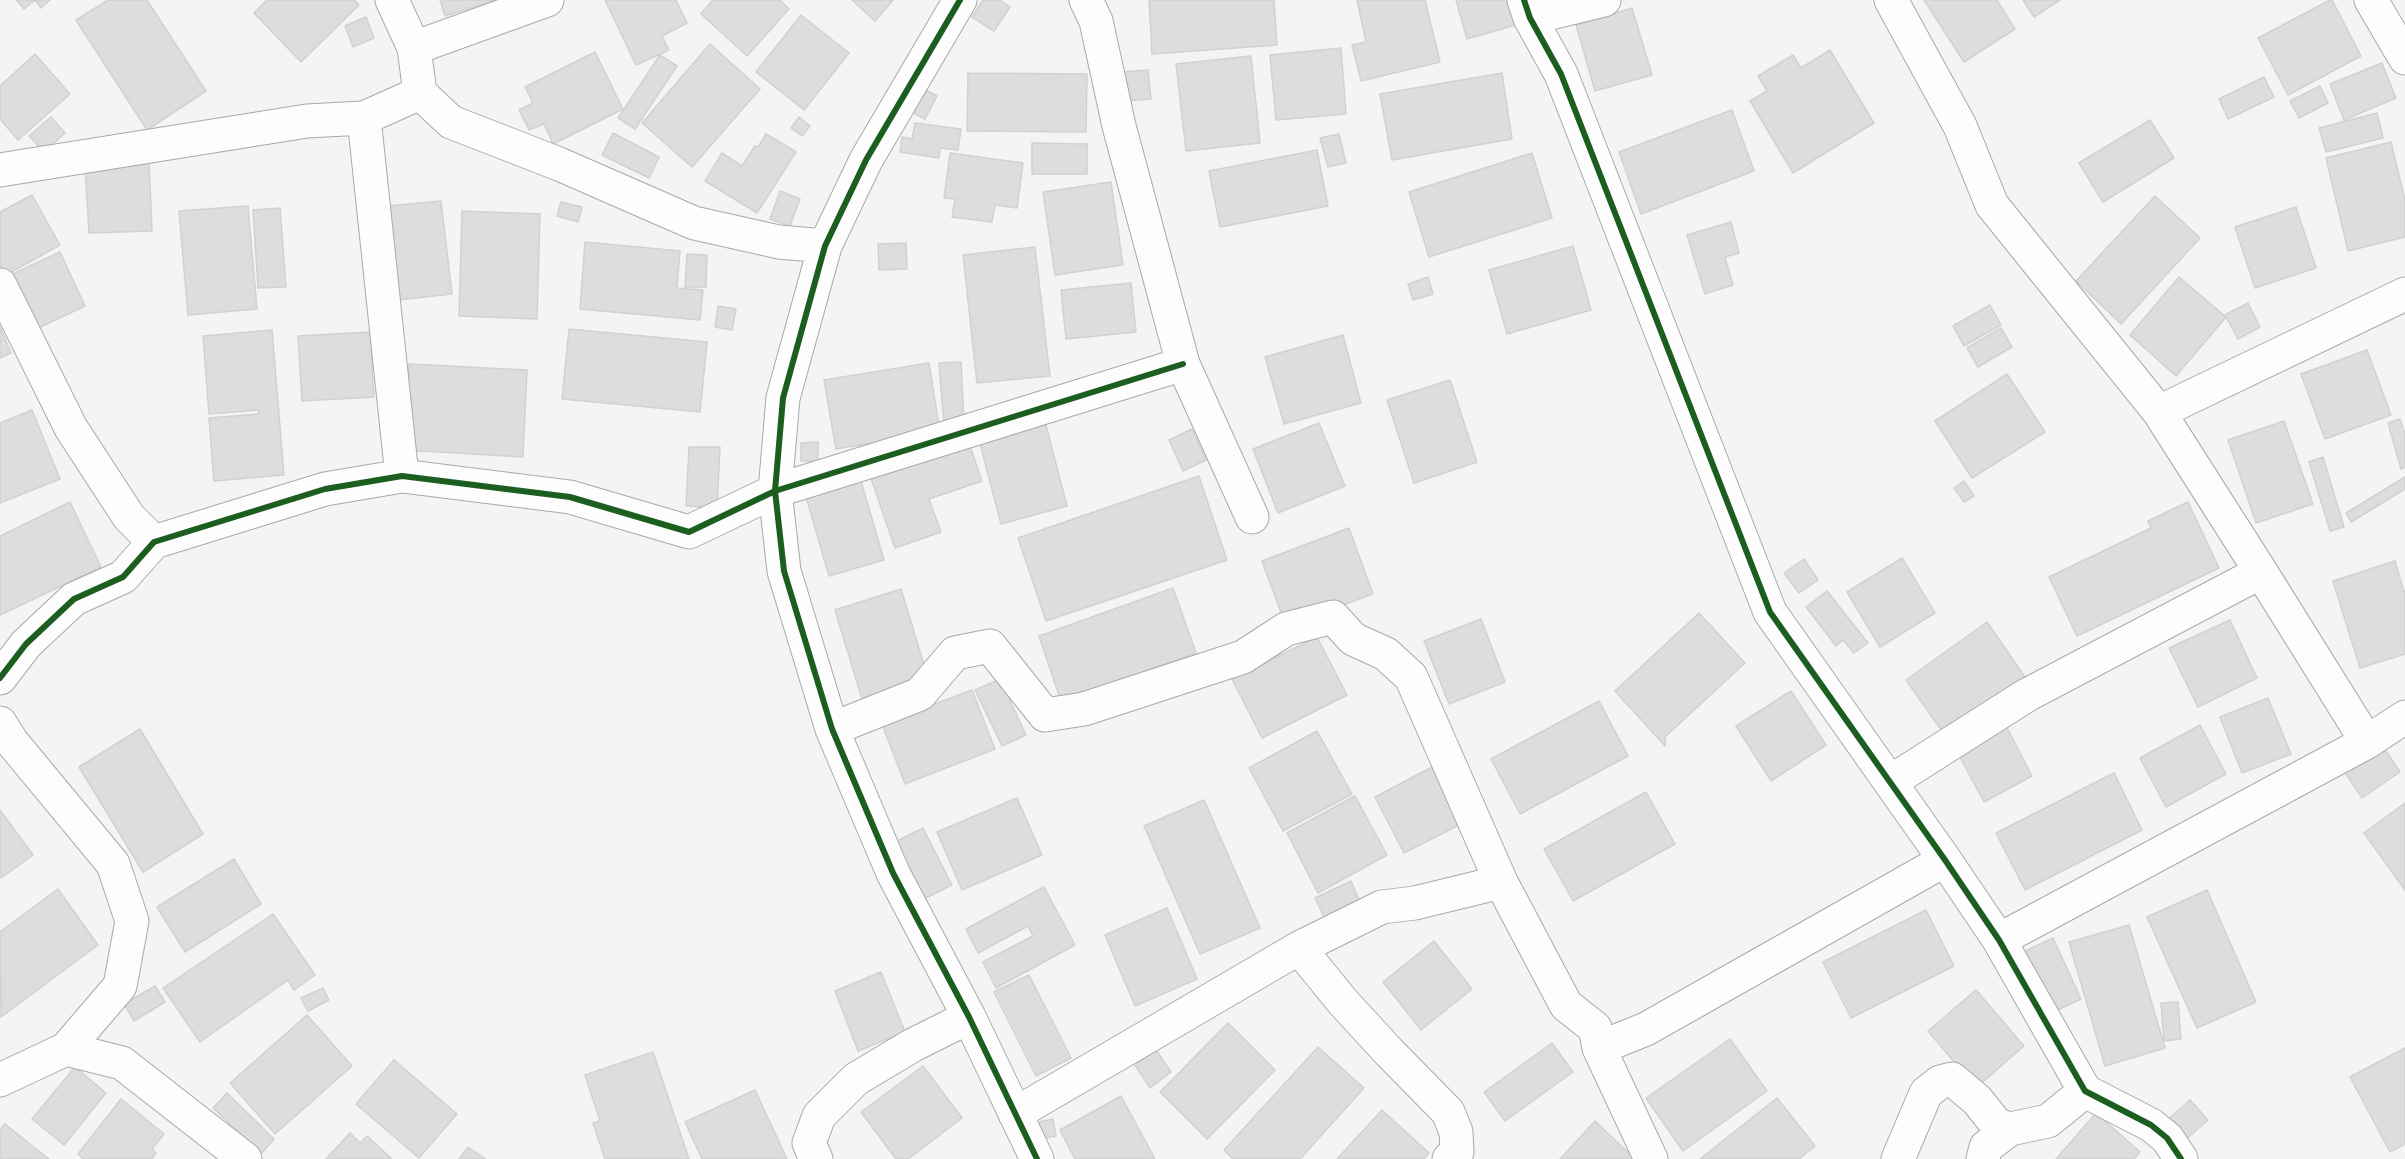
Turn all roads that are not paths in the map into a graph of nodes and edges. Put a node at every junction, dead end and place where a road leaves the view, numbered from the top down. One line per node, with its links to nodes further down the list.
1 (392, 0): 9 (street)
2 (547, 0): 9 (street)
3 (960, 0): 14 (street)
4 (1086, 0): 17 (street)
5 (1604, 0): 8 (street)
6 (1891, 0): 18 (street)
7 (2371, 0): 10 (street)
8 (1527, 9): 29 (street)
9 (414, 48): 11 (street)
10 (2405, 58)
11 (420, 93): 12 (street); 14 (street)
12 (364, 118): 13 (street); 19 (street)
13 (0, 170)
14 (825, 246): 20 (street)
15 (0, 285): 22 (street)
16 (2405, 294): 18 (street)
17 (1184, 364): 20 (street); 21 (street)
18 (2158, 412): 23 (street)
19 (402, 476): 20 (street); 22 (street)
20 (775, 491): 27 (street)
21 (1252, 517)
22 (154, 542): 24 (street)
23 (2261, 572): 28 (street); 29 (street)
24 (0, 678)
25 (2405, 717): 28 (street)
26 (0, 723): 36 (street)
27 (832, 729): 31 (street); 34 (street)
28 (2367, 742): 32 (street)
29 (1890, 782): 30 (street)
30 (1945, 860): 32 (street); 35 (street)
31 (1501, 882): 33 (street); 35 (street)
32 (1999, 940): 38 (street)
33 (1299, 948): 39 (street); 44 (street)
34 (969, 1017): 39 (street); 42 (street)
35 (1599, 1048): 45 (street)
36 (66, 1049): 37 (street); 41 (street)
37 (0, 1080)
38 (2085, 1091): 40 (street); 48 (street)
39 (1015, 1114): 43 (street)
40 (2010, 1129): 46 (street); 47 (street)
41 (227, 1153)
42 (816, 1159)
43 (1037, 1159)
44 (1449, 1159)
45 (1651, 1159)
46 (1898, 1159)
47 (1983, 1159)
48 (2181, 1159)

